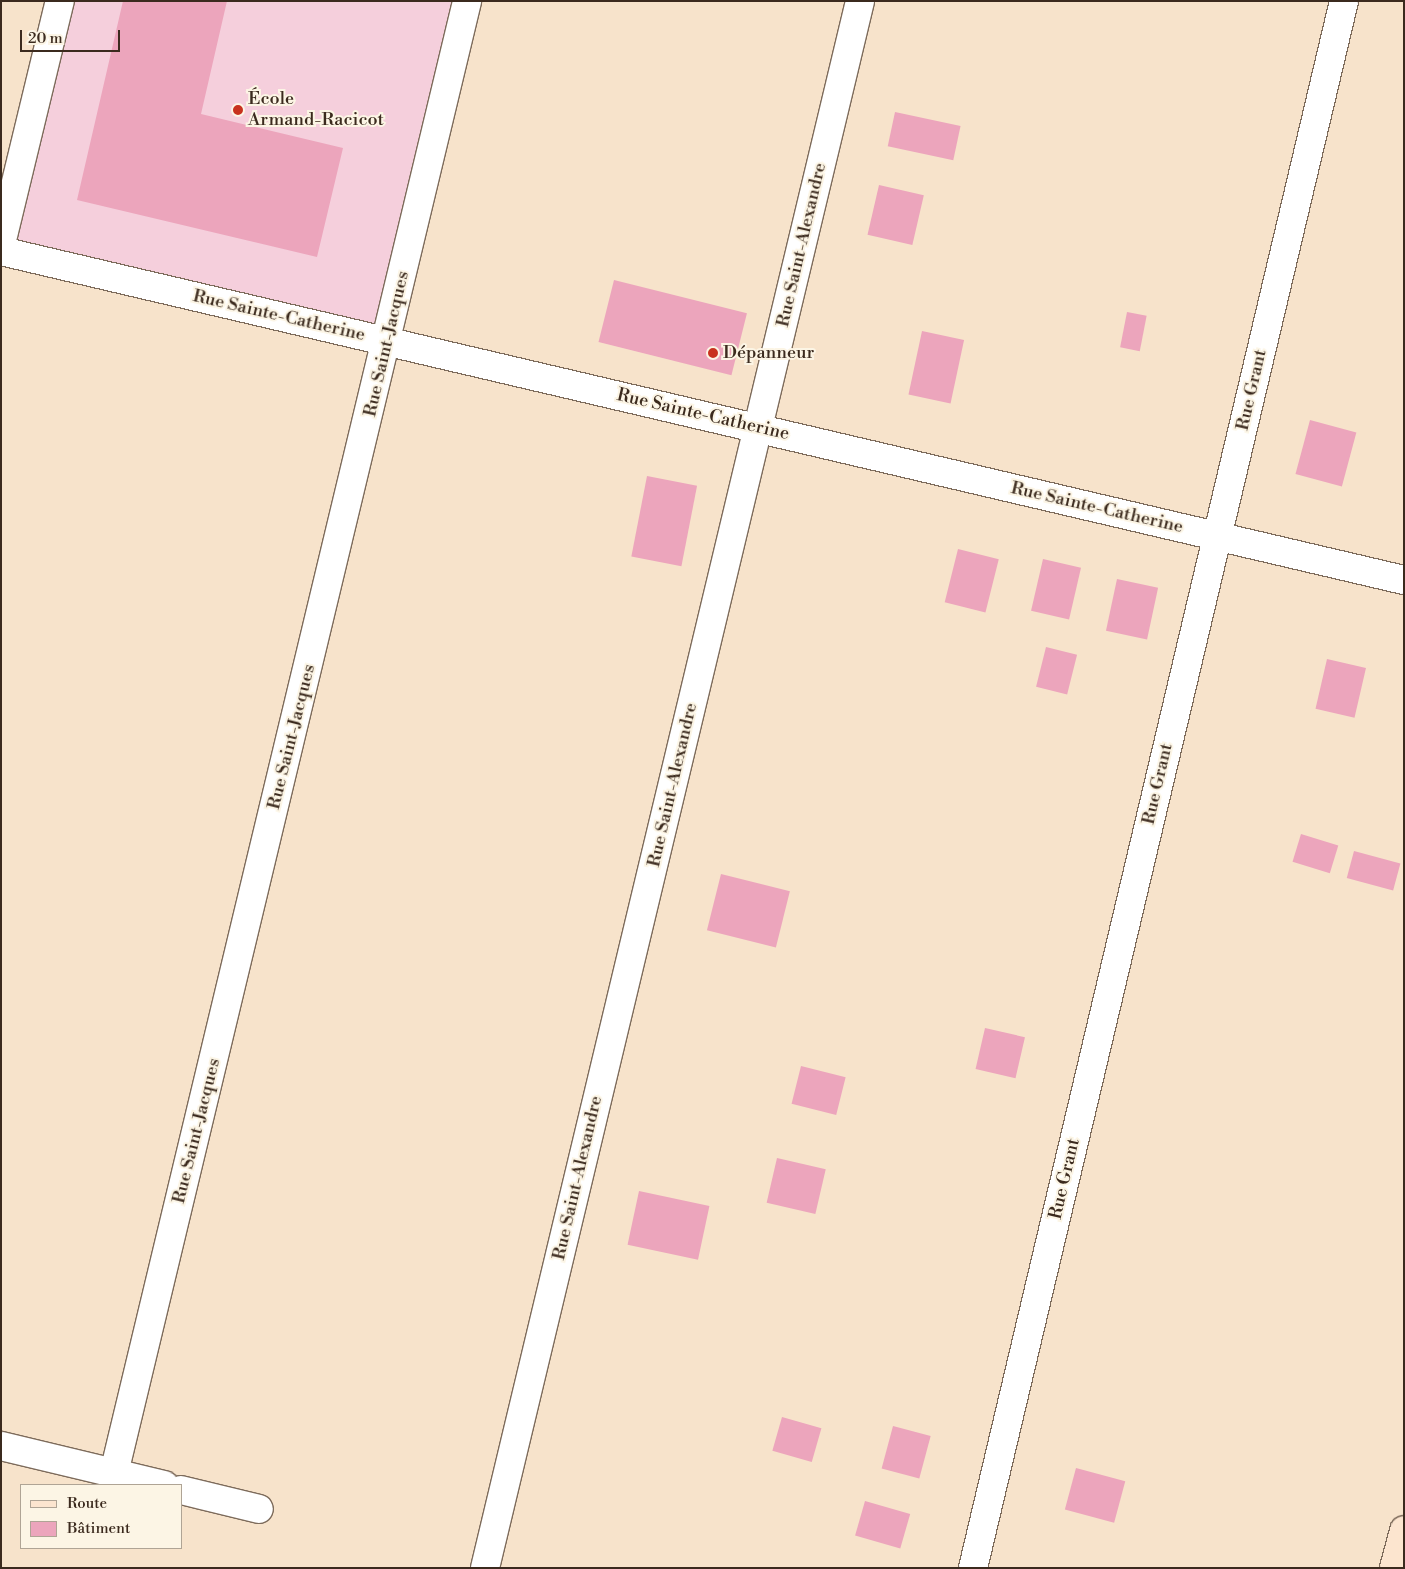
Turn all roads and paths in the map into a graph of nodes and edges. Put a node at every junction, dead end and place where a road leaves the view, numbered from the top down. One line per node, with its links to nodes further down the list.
1 (60, 1): 5 (street)
2 (466, 1): 7 (street, Rue Saint-Jacques)
3 (860, 1): 8 (street, Rue Saint-Alexandre)
4 (1344, 1): 9 (street, Rue Grant)
5 (1, 244)
6 (1, 251): 7 (street, Rue Sainte-Catherine)
7 (388, 342): 8 (street, Rue Sainte-Catherine); 12 (street, Rue Saint-Jacques)
8 (758, 428): 9 (street, Rue Sainte-Catherine); 17 (street, Rue Saint-Alexandre)
9 (1217, 537): 10 (street, Rue Sainte-Catherine); 18 (street, Rue Grant)
10 (1404, 580)
11 (1, 1446): 12 (street)
12 (114, 1473): 13 (street)
13 (160, 1484)
14 (182, 1490): 15 (street)
15 (258, 1509)
16 (1404, 1530): 19 (main road)
17 (485, 1568)
18 (973, 1568)
19 (1394, 1568)

